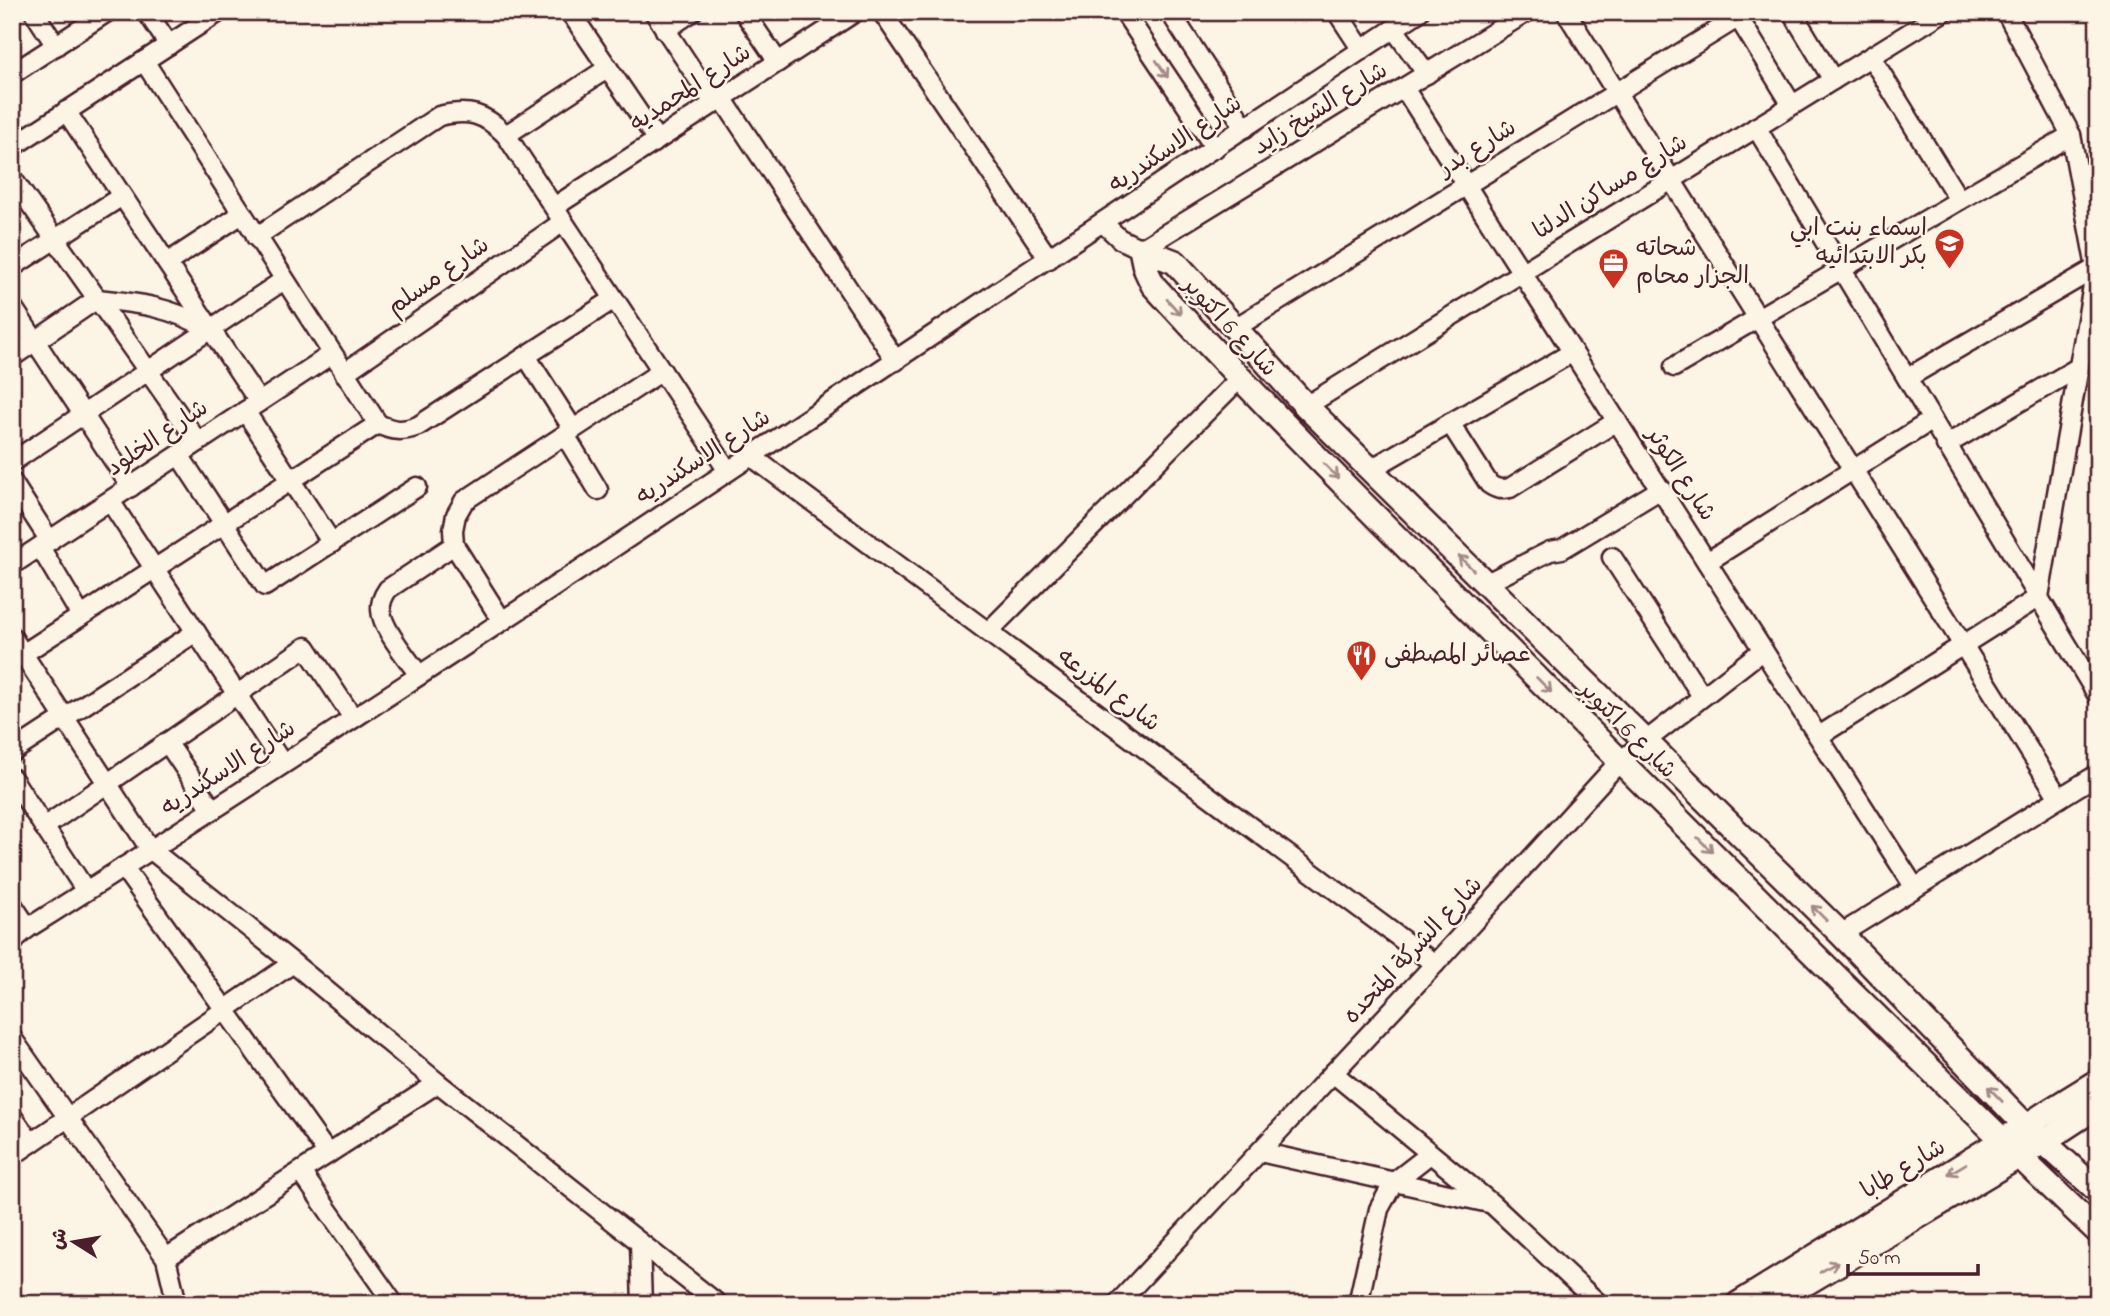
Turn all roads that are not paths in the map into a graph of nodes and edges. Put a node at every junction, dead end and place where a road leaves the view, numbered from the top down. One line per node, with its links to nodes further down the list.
1 (34, 12): 24 (street)
2 (107, 12): 24 (street)
3 (147, 12): 23 (street)
4 (219, 12): 23 (street)
5 (570, 12): 29 (street)
6 (654, 12): 22 (street)
7 (692, 12): 22 (street)
8 (744, 12): 28 (street)
9 (882, 12): 56 (street)
10 (1124, 12): 44 (street, one-way to 44)
11 (1170, 12): 39 (street)
12 (1337, 12): 25 (street)
13 (1419, 12): 21 (street, شارع الاسكندريه)
14 (1527, 12): 31 (street, شارع الشيخ زايد)
15 (1566, 12): 34 (street)
16 (1792, 12): 32 (street)
17 (1943, 12): 26 (street, شارع مساكن الدلتا)
18 (2006, 12): 41 (street)
19 (849, 14): 28 (street, شارع المحمديه)
20 (1740, 14): 34 (street, شارع بدر); 36 (street)
21 (1394, 29): 25 (street, شارع الاسكندريه); 31 (street)
22 (665, 30): 35 (street)
23 (169, 45): 27 (street)
24 (56, 46): 30 (street)
25 (1362, 50): 39 (street, شارع الاسكندريه)
26 (1871, 57): 32 (street, شارع مساكن الدلتا); 49 (street)
27 (144, 61): 37 (street); 50 (street)
28 (778, 62): 35 (street, شارع المحمديه)
29 (608, 68): 40 (street); 42 (street)
30 (12, 74)
31 (1427, 74): 33 (street, شارع الشيخ زايد)
32 (1833, 80): 36 (street, شارع مساكن الدلتا)
33 (1404, 88): 47 (street, شارع الكوثر); 55 (street, شارع الشيخ زايد)
34 (1616, 93): 46 (street); 47 (street, شارع بدر)
35 (718, 101): 42 (street, شارع المحمديه); 74 (street)
36 (1792, 105): 38 (street, شارع مساكن الدلتا)
37 (66, 111): 43 (street); 48 (street)
38 (1756, 127): 46 (street, شارع مساكن الدلتا); 60 (street)
39 (1245, 128): 44 (street, شارع الاسكندريه)
40 (506, 135): 51 (street); 53 (street)
41 (2071, 135): 49 (street); 59 (street)
42 (657, 140): 51 (street, شارع المحمديه)
43 (12, 147)
44 (1215, 148): 52 (street, شارع الاسكندريه)
45 (12, 178): 54 (street)
46 (1671, 179): 61 (street, شارع مساكن الدلتا); 66 (street)
47 (1466, 185): 61 (street, شارع الكوثر); 67 (street, شارع بدر)
48 (122, 196): 54 (street); 57 (street)
49 (1959, 201): 60 (street)
50 (242, 214): 53 (street); 57 (street)
51 (558, 215): 64 (street); 79 (street, شارع مسلم)
52 (1102, 223): 55 (street, شارع 6 اكتوبر); 56 (street, شارع الاسكندريه)
53 (256, 237): 62 (street)
54 (55, 239): 58 (street); 63 (street)
55 (1142, 249): 67 (street, شارع 6 اكتوبر); 80 (street, شارع 6 اكتوبر, one-way to 80)
56 (1049, 259): 74 (street, شارع الاسكندريه)
57 (167, 263): 68 (street)
58 (12, 267)
59 (2096, 268): 76 (street); 81 (street)
60 (1841, 269): 66 (street); 81 (street)
61 (1522, 272): 70 (street, شارع الكوثر); 82 (street, شارع مساكن الدلتا)
62 (284, 280): 68 (street); 71 (street)
63 (97, 299): 68 (street); 69 (street); 77 (street)
64 (614, 299): 72 (street); 78 (street)
65 (12, 306): 69 (street)
66 (1758, 318): 75 (street); 96 (street)
67 (1235, 328): 82 (street, شارع 6 اكتوبر)
68 (210, 329): 77 (street); 83 (street)
69 (35, 341): 73 (street); 84 (street)
70 (1573, 352): 86 (street, شارع الكوثر); 87 (street)
71 (332, 354): 79 (street); 83 (street, شارع الخلود)
72 (526, 356): 88 (street); 89 (street)
73 (12, 357)
74 (896, 361): 93 (street, شارع الاسكندريه)
75 (1674, 367)
76 (2079, 367): 91 (street); 114 (street)
77 (148, 371): 84 (street); 90 (street)
78 (662, 371): 89 (street); 97 (street)
79 (344, 373): 88 (street)
80 (1239, 379): 118 (street); 133 (street, شارع 6 اكتوبر, one-way to 133)
81 (1907, 379): 85 (street)
82 (1306, 406): 95 (street, شارع 6 اكتوبر)
83 (252, 407): 90 (street, شارع الخلود); 98 (street)
84 (83, 414): 94 (street); 100 (street)
85 (1932, 420): 91 (street); 96 (street)
86 (1617, 421): 87 (street); 103 (street, شارع الكوثر)
87 (1450, 423): 95 (street)
88 (378, 424): 98 (street)
89 (569, 432): 102 (street); 108 (street)
90 (198, 442): 92 (street, شارع الخلود)
91 (1946, 444): 114 (street)
92 (179, 455): 100 (street, شارع الخلود); 105 (street)
93 (751, 456): 97 (street, شارع الاسكندريه); 118 (street, شارع المزرعه)
94 (14, 458)
95 (1371, 469): 113 (street, شارع 6 اكتوبر, one-way to 95)
96 (1853, 470): 110 (street); 120 (street)
97 (729, 471): 116 (street, شارع الاسكندريه)
98 (291, 480): 105 (street); 106 (street)
99 (12, 482): 107 (street)
100 (131, 487): 104 (street, شارع الخلود)
101 (416, 487): 106 (street)
102 (598, 489)
103 (1661, 489): 110 (street, شارع الكوثر); 113 (street)
104 (110, 501): 107 (street, شارع الخلود); 112 (street)
105 (224, 523): 106 (street); 112 (street)
106 (332, 543)
107 (45, 544): 111 (street, شارع الخلود); 115 (street)
108 (454, 545): 116 (street); 123 (street)
109 (1612, 557): 125 (street)
110 (1707, 562): 121 (street, شارع الكوثر)
111 (12, 565)
112 (155, 568): 115 (street); 117 (street)
113 (1487, 583): 130 (street, شارع 6 اكتوبر)
114 (2039, 597): 120 (street); 126 (street)
115 (81, 616): 122 (street)
116 (502, 621): 123 (street, شارع الاسكندريه)
117 (196, 632): 124 (street); 127 (street)
118 (988, 632): 149 (street, شارع المزرعه)
119 (12, 637): 122 (street)
120 (1963, 645): 129 (street); 138 (street)
121 (1763, 650): 125 (street, شارع الشركة المتحده); 129 (street, شارع الكوثر)
122 (18, 657): 127 (street)
123 (419, 675): 128 (street, شارع الاسكندريه)
124 (237, 694): 128 (street); 131 (street); 134 (street)
125 (1702, 696): 130 (street, شارع الشركة المتحده)
126 (2098, 696)
127 (65, 718): 132 (street); 137 (street)
128 (353, 718): 134 (street, شارع الاسكندريه)
129 (1819, 736): 143 (street, شارع الكوثر)
130 (1646, 740): 133 (street, شارع الشركة المتحده); 146 (street, شارع 6 اكتوبر, one-way to 130)
131 (166, 743): 137 (street); 139 (street)
132 (12, 752)
133 (1620, 761): 149 (street, شارع الشركة المتحده); 161 (street, شارع 6 اكتوبر, one-way to 161)
134 (282, 763): 139 (street, شارع الاسكندريه)
135 (2098, 774): 138 (street)
136 (12, 778): 140 (street)
137 (107, 783): 140 (street); 141 (street)
138 (2059, 798): 143 (street)
139 (212, 809): 141 (street, شارع الاسكندريه)
140 (44, 827): 144 (street)
141 (150, 849): 142 (street, شارع الاسكندريه); 148 (street)
142 (123, 867): 144 (street, شارع الاسكندريه); 150 (street)
143 (1915, 888): 146 (street)
144 (86, 891): 147 (street, شارع الاسكندريه)
145 (12, 904): 147 (street)
146 (1841, 934): 158 (street, شارع 6 اكتوبر, one-way to 146)
147 (16, 937)
148 (293, 963): 150 (street); 154 (street)
149 (1435, 964): 152 (street, شارع الشركة المتحده)
150 (225, 1010): 157 (street); 163 (street)
151 (12, 1038): 157 (street)
152 (1334, 1073): 162 (street, شارع الشركة المتحده); 164 (street)
153 (2098, 1081): 158 (street, شارع طابا)
154 (438, 1083): 163 (street); 171 (street)
155 (2098, 1106): 159 (street, شارع طابا)
156 (12, 1116): 160 (street)
157 (69, 1117): 160 (street); 172 (street)
158 (2025, 1125): 159 (street, شارع 6 اكتوبر); 161 (street, شارع طابا)
159 (2043, 1142): 161 (street, شارع طابا); 168 (street, شارع 6 اكتوبر)
160 (31, 1143): 165 (street)
161 (2010, 1148): 170 (street, شارع 6 اكتوبر); 180 (street, شارع طابا, one-way to 180); 181 (street, شارع طابا, one-way to 161)
162 (1260, 1152): 167 (street); 177 (street, شارع الشركة المتحده)
163 (328, 1154): 166 (street)
164 (1430, 1154): 167 (street); 169 (street)
165 (12, 1156)
166 (301, 1172): 172 (street); 174 (street)
167 (1394, 1182): 169 (street); 178 (street)
168 (2098, 1191)
169 (1492, 1204): 179 (street)
170 (2098, 1233)
171 (640, 1243): 175 (street); 176 (street)
172 (166, 1258): 173 (street)
173 (177, 1304)
174 (394, 1304)
175 (642, 1304)
176 (718, 1304)
177 (1117, 1304)
178 (1358, 1304)
179 (1599, 1304)
180 (1738, 1304)
181 (1771, 1304)

